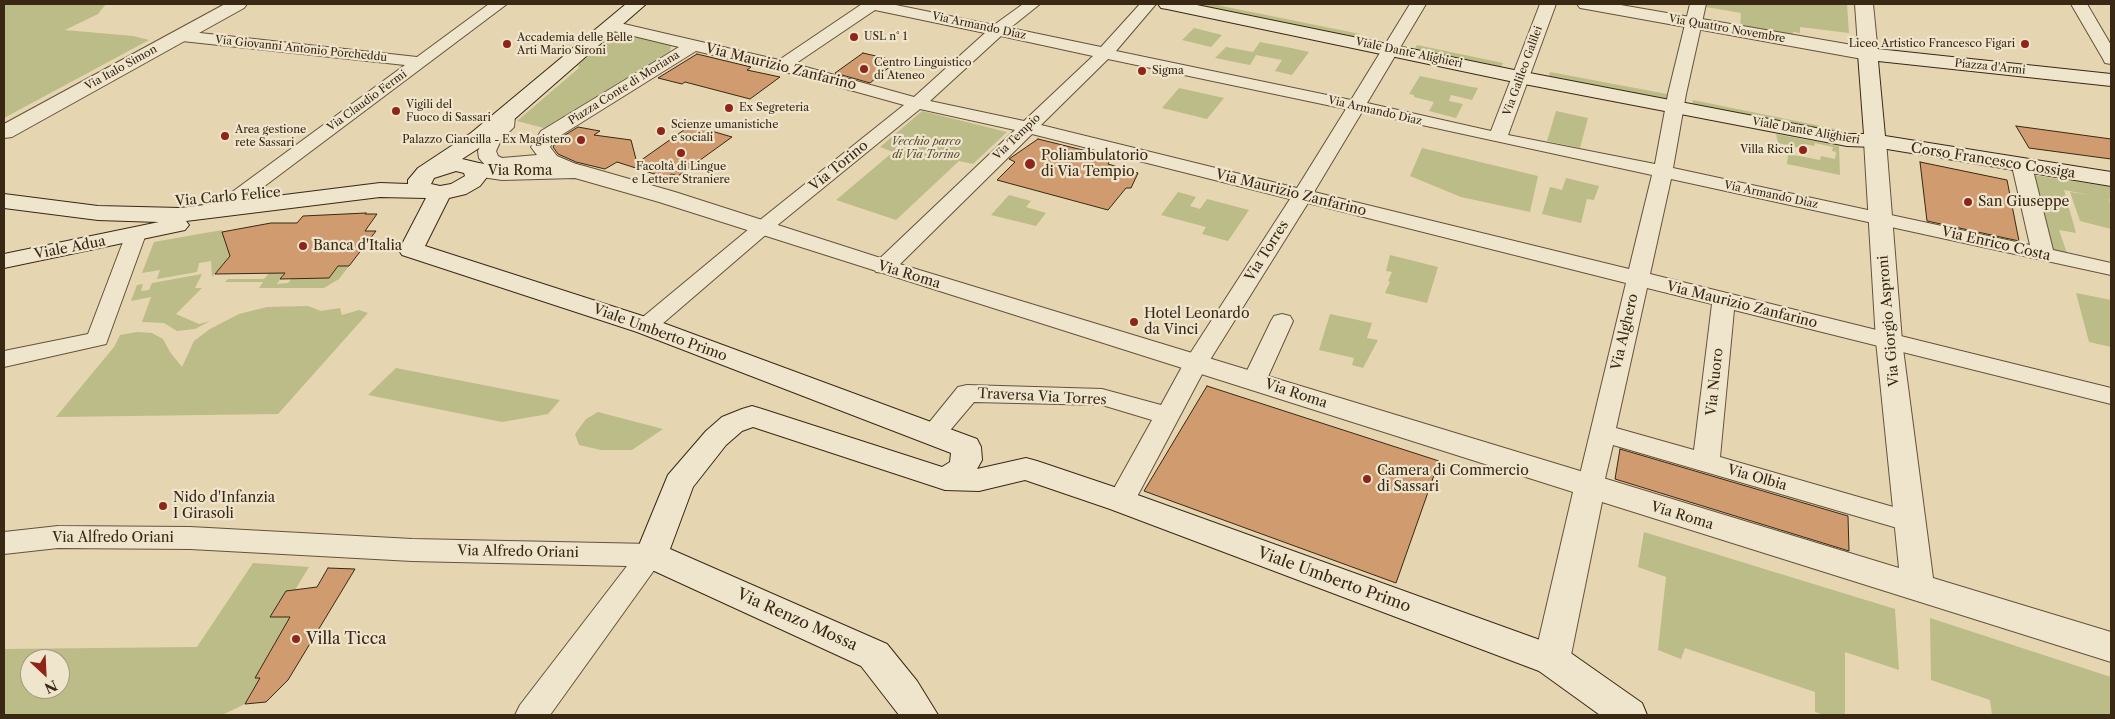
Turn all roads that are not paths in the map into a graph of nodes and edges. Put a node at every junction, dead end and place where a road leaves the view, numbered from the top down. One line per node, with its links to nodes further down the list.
1 (238, 4): 21 (main road, Via Italo Simon)
2 (470, 4): 15 (street)
3 (637, 4): 17 (main road)
4 (872, 4): 18 (street, Via Armando Diaz); 28 (street)
5 (1032, 4): 18 (street, Via Torino)
6 (1148, 4): 24 (street, Via Tempio)
7 (1167, 4): 22 (main road, Viale Dante Alighieri)
8 (1218, 4): 22 (main road, Viale Dante Alighieri)
9 (1418, 4): 22 (street, Via Torres)
10 (1548, 4): 29 (street, Via Galileo Galilei)
11 (1586, 4): 16 (main road, Via Quattro Novembre)
12 (1698, 4): 16 (street, Via Alghero)
13 (1864, 4): 25 (main road, Via Giorgio Asproni)
14 (2079, 4): 19 (street)
15 (497, 5): 27 (street, Via Claudio Fermi)
16 (1695, 24): 25 (main road, Via Quattro Novembre); 31 (street, Via Alghero)
17 (611, 26): 23 (street, Piazza Conte di Moriana); 34 (main road)
18 (998, 30): 24 (street, Via Armando Diaz); 32 (street, Via Torino)
19 (2094, 30): 20 (street); 26 (street)
20 (2111, 30)
21 (182, 36): 27 (street, Via Giovanni Antonio Porcheddu); 36 (main road, Via Italo Simon)
22 (1394, 44): 29 (main road, Viale Dante Alighieri); 33 (street, Via Torres)
23 (692, 46): 28 (street, Via Maurizio Zanfarino); 39 (street, Piazza Conte di Moriana)
24 (1105, 53): 33 (street, Via Armando Diaz); 35 (street, Via Tempio)
25 (1868, 54): 30 (main road, Piazza d'Armi); 38 (main road, Via Giorgio Asproni)
26 (2111, 59)
27 (420, 62): 48 (street, Via Claudio Fermi)
28 (782, 66): 32 (street, Via Maurizio Zanfarino)
29 (1521, 71): 31 (main road, Viale Dante Alighieri); 37 (street, Via Galileo Galilei)
30 (2111, 80)
31 (1676, 100): 38 (main road, Viale Dante Alighieri); 43 (street, Via Alghero)
32 (917, 103): 35 (street, Via Maurizio Zanfarino); 52 (street, Via Torino)
33 (1358, 106): 37 (street, Via Armando Diaz); 47 (street, Via Torres)
34 (506, 116): 39 (street); 41 (main road); 45 (main road)
35 (1027, 127): 47 (street, Via Maurizio Zanfarino); 56 (street, Via Tempio)
36 (4, 132)
37 (1498, 138): 43 (street, Via Armando Diaz)
38 (1875, 141): 40 (main road, Corso Francesco Cossiga); 51 (main road, Via Giorgio Asproni)
39 (550, 160): 42 (street)
40 (2022, 166): 44 (main road, Corso Francesco Cossiga); 54 (street)
41 (475, 169): 42 (main road, Via Roma); 45 (main road)
42 (576, 171): 52 (main road, Via Roma)
43 (1663, 171): 51 (street, Via Armando Diaz); 58 (street, Via Alghero)
44 (2111, 179)
45 (430, 182): 48 (main road, Via Carlo Felice); 50 (main road); 61 (main road, Viale Umberto Primo)
46 (4, 188): 48 (main road, Via Carlo Felice)
47 (1302, 196): 58 (street, Via Maurizio Zanfarino); 65 (street, Via Torres)
48 (235, 199)
49 (4, 201): 50 (main road, Via Carlo Felice)
50 (267, 206): 53 (main road, Viale Adua)
51 (1881, 218): 54 (street, Via Enrico Costa); 62 (main road, Via Giorgio Asproni)
52 (762, 228): 56 (main road, Via Roma); 61 (street, Via Torino)
53 (136, 234): 55 (main road, Viale Adua); 63 (street)
54 (2043, 254): 57 (street, Via Enrico Costa)
55 (4, 261)
56 (884, 267): 65 (main road, Via Roma)
57 (2111, 269)
58 (1637, 280): 59 (street, Via Maurizio Zanfarino); 70 (street, Via Alghero)
59 (1724, 302): 62 (street, Via Maurizio Zanfarino); 72 (street, Via Nuoro)
60 (1282, 321): 67 (street)
61 (646, 326): 71 (main road, Viale Umberto Primo)
62 (1889, 341): 68 (street, Via Maurizio Zanfarino); 76 (main road, Via Giorgio Asproni)
63 (27, 354): 64 (street); 66 (street)
64 (4, 359)
65 (1196, 363): 67 (main road, Via Roma); 69 (street, Via Torres)
66 (4, 378)
67 (1254, 381): 74 (main road, Via Roma)
68 (2111, 396)
69 (1168, 416): 71 (street, Traversa Via Torres); 75 (street, Via Torres)
70 (1602, 433): 72 (street, Via Olbia); 74 (street, Via Alghero)
71 (932, 435): 73 (main road, Viale Umberto Primo)
72 (1706, 463): 76 (street, Via Olbia)
73 (945, 479): 75 (main road, Viale Umberto Primo); 78 (main road)
74 (1590, 487): 79 (main road, Via Roma); 81 (main road, Via Alghero)
75 (1121, 501): 81 (main road, Viale Umberto Primo)
76 (1911, 522): 79 (main road, Via Giorgio Asproni)
77 (4, 543): 78 (street, Via Alfredo Oriani)
78 (651, 555): 82 (street); 83 (main road, Via Renzo Mossa)
79 (1917, 588): 80 (main road, Via Roma)
80 (2111, 648)
81 (1552, 660): 84 (main road, Viale Umberto Primo)
82 (531, 715)
83 (919, 715)
84 (1629, 715)

